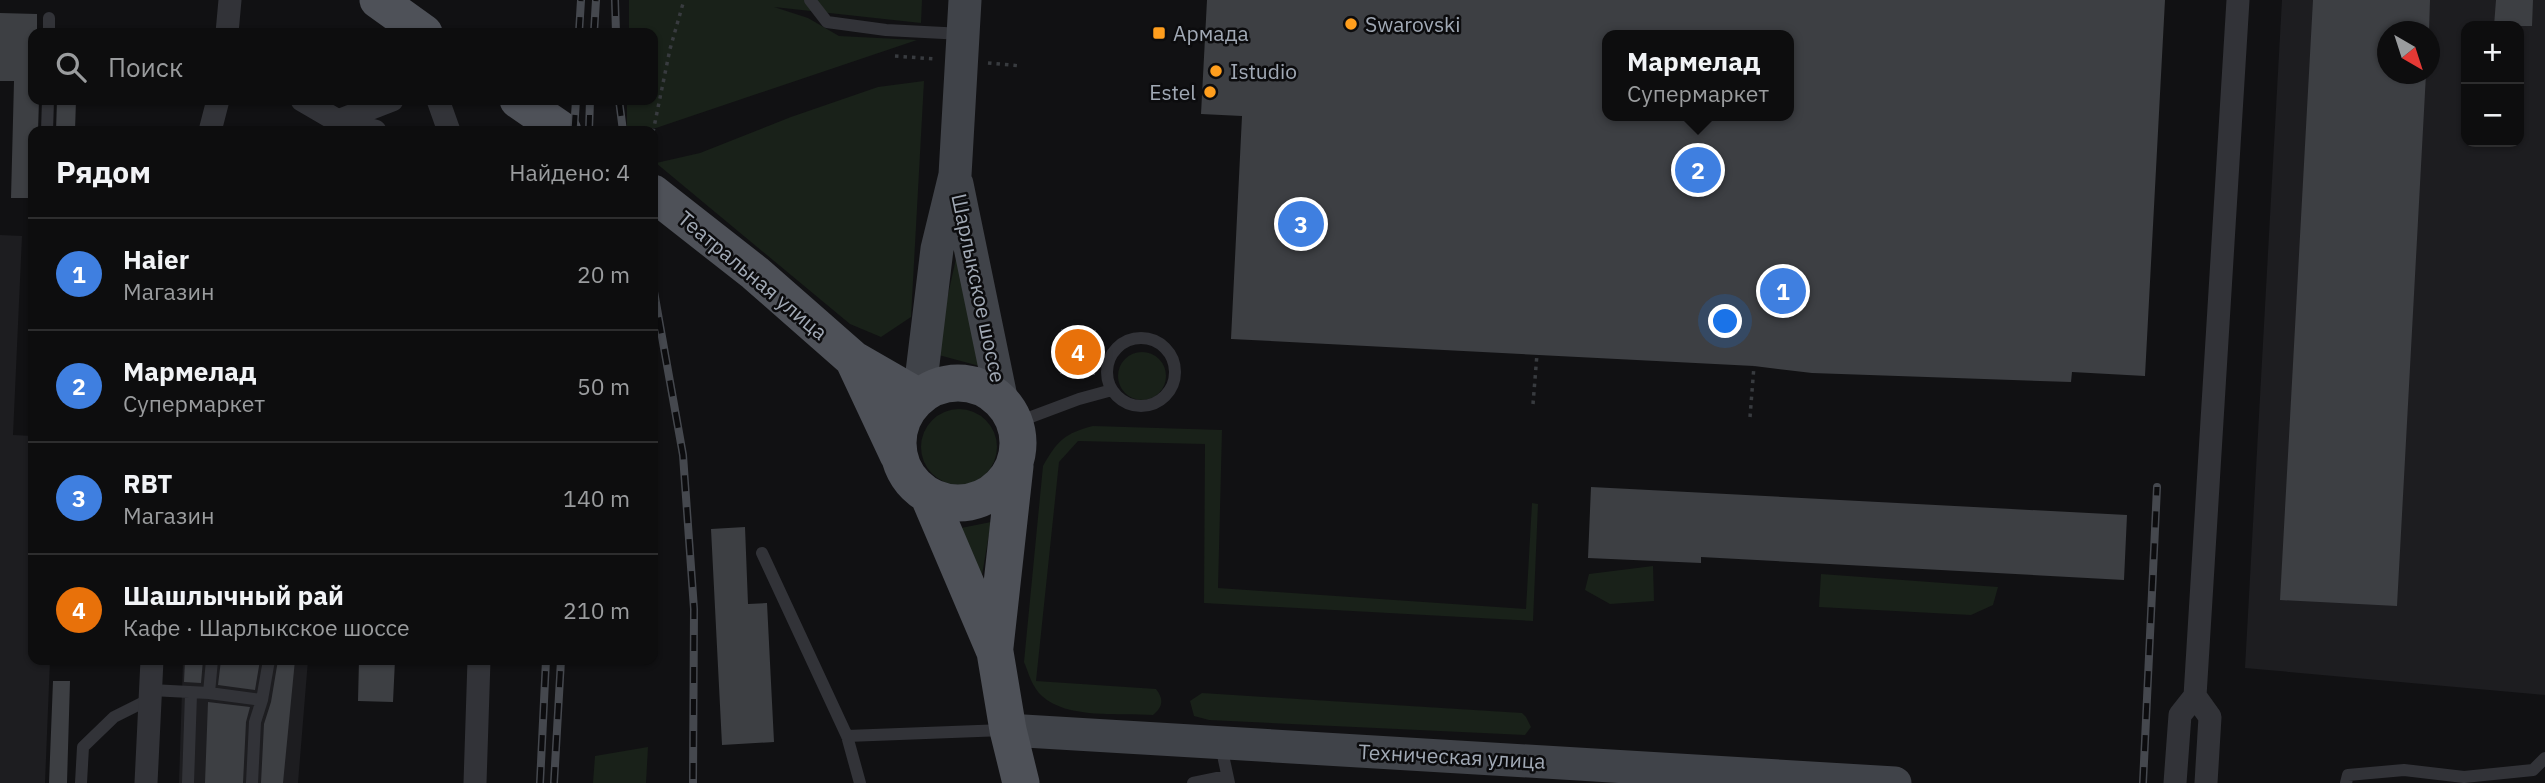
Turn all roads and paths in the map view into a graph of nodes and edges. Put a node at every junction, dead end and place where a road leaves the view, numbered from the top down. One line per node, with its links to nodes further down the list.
1 (230, 0): 9 (street)
2 (379, 0): 10 (main road)
3 (684, 0): 26 (path)
4 (810, 0): 11 (lane)
5 (965, 0): 11 (street, Шарлыкское шоссе)
6 (2238, 0): 49 (street)
7 (49, 18): 8 (lane)
8 (49, 28)
9 (227, 28)
10 (417, 28)
11 (963, 34): 27 (street, Шарлыкское шоссе)
12 (895, 56): 13 (path)
13 (929, 58)
14 (47, 105): 21 (lane)
15 (217, 105): 22 (street)
16 (311, 105): 20 (street)
17 (378, 105): 20 (street)
18 (440, 105): 24 (street)
19 (526, 105): 25 (main road)
20 (338, 121): 23 (street)
21 (47, 126)
22 (212, 126)
23 (356, 126)
24 (447, 126)
25 (556, 126)
26 (654, 126)
27 (955, 175): 33 (street, Шарлыкское шоссе); 35 (street, Шарлыкское шоссе)
28 (658, 197): 30 (main road, Театральная улица)
29 (1537, 354): 34 (path)
30 (853, 359): 33 (main road, Театральная улица); 37 (main road, Театральная улица)
31 (1754, 366): 36 (path)
32 (1112, 390): 32 (lane); 35 (lane)
33 (919, 397): 35 (main road); 37 (main road)
34 (1533, 404)
35 (1009, 412): 38 (main road)
36 (1750, 416)
37 (898, 455): 39 (main road)
38 (1015, 466): 39 (main road); 41 (main road)
39 (929, 497): 41 (main road)
40 (762, 553): 52 (lane)
41 (995, 652): 51 (main road)
42 (152, 665): 47 (street)
43 (212, 665): 46 (lane)
44 (268, 665): 50 (lane)
45 (479, 665): 61 (street)
46 (209, 693): 48 (lane); 50 (lane)
47 (150, 694): 48 (lane); 57 (lane); 58 (street)
48 (191, 694): 59 (lane)
49 (2195, 696): 66 (street); 67 (street)
50 (262, 700): 60 (lane)
51 (1008, 730): 52 (lane); 53 (street, Техническая улица); 63 (main road)
52 (847, 736): 62 (lane)
53 (1220, 742): 55 (street, Техническая улица); 56 (lane)
54 (2545, 758): 68 (lane)
55 (1738, 778): 65 (street, Техническая улица)
56 (1228, 779): 64 (lane)
57 (81, 783)
58 (146, 783)
59 (188, 783)
60 (252, 783)
61 (475, 783)
62 (860, 783)
63 (1021, 783)
64 (1193, 783)
65 (1895, 783)
66 (2175, 783)
67 (2206, 783)
68 (2346, 783)

